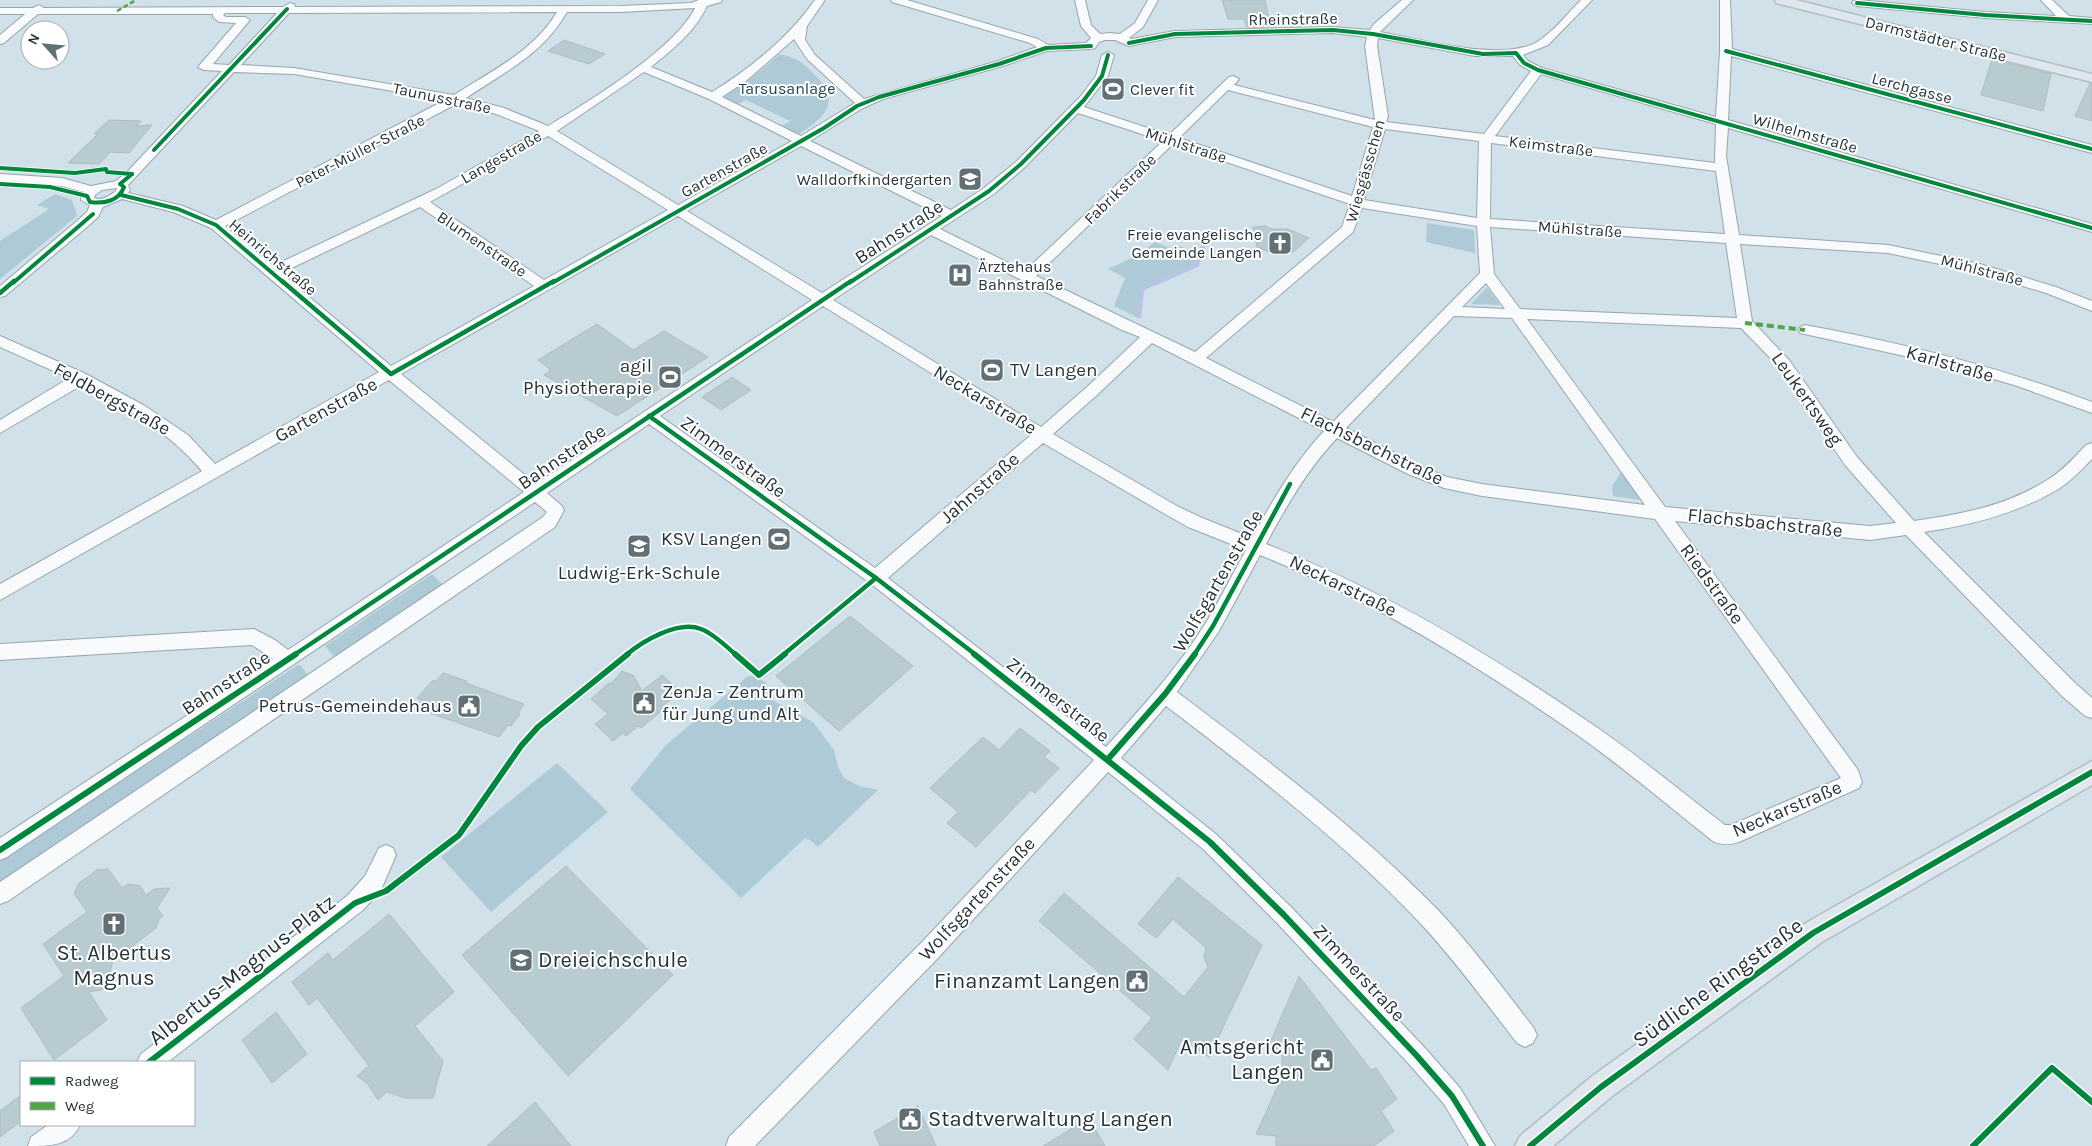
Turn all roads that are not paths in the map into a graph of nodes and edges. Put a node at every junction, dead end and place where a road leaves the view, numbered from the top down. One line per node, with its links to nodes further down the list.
1 (49, 0): 24 (street)
2 (296, 0): 18 (street)
3 (353, 0): 19 (street)
4 (529, 0): 20 (street)
5 (717, 0): 15 (street)
6 (820, 0): 28 (street)
7 (896, 0): 33 (street)
8 (1080, 0): 32 (street)
9 (1153, 0): 30 (street, Bahnstraße)
10 (1408, 0): 29 (street)
11 (1587, 0): 36 (street, Rheinstraße)
12 (1726, 0): 35 (street)
13 (1781, 0): 25 (main road, Darmstädter Straße)
14 (2046, 0): 26 (street)
15 (704, 2): 21 (street); 39 (street, Langestraße)
16 (1857, 2): 25 (street); 26 (street)
17 (481, 4): 19 (street); 20 (street)
18 (287, 9): 19 (street); 22 (street); 40 (street)
19 (345, 9)
20 (518, 9): 21 (street)
21 (564, 9): 45 (street, Peter-Müller-Straße)
22 (223, 10): 24 (street); 40 (street, Taunusstraße)
23 (0, 11): 24 (street)
24 (34, 12): 31 (street)
25 (1853, 18): 42 (main road, Darmstädter Straße)
26 (2066, 20): 27 (street)
27 (2092, 21)
28 (802, 26): 34 (street); 38 (street)
29 (1373, 34): 30 (street, Rheinstraße); 36 (street, Rheinstraße); 49 (street, Wiesgässchen)
30 (1125, 40): 32 (street, Rheinstraße); 37 (street, Bahnstraße)
31 (0, 41)
32 (1094, 42): 33 (street, Gartenstraße); 37 (street)
33 (1046, 48): 46 (street, Gartenstraße)
34 (777, 49): 38 (street); 44 (street)
35 (1726, 51): 48 (street); 54 (street, Lerchgasse)
36 (1516, 53): 41 (street, Wilhelmstraße)
37 (1117, 54): 47 (street, Bahnstraße)
38 (811, 56): 46 (street)
39 (643, 68): 44 (street); 50 (street, Langestraße)
40 (230, 69): 45 (street, Taunusstraße); 58 (street)
41 (1538, 70): 48 (street, Wilhelmstraße); 51 (street)
42 (2092, 78)
43 (1230, 83): 49 (street, Keimstraße); 53 (street, Fabrikstraße)
44 (713, 97): 52 (street)
45 (457, 98): 50 (street, Taunusstraße); 65 (street, Peter-Müller-Straße)
46 (862, 103): 52 (street, Gartenstraße)
47 (1076, 108): 53 (street, Mühlstraße); 63 (street, Bahnstraße)
48 (1721, 122): 55 (street); 66 (street, Wilhelmstraße)
49 (1381, 124): 51 (street, Keimstraße); 60 (street, Wiesgässchen)
50 (548, 130): 59 (street, Langestraße); 62 (street, Taunusstraße)
51 (1486, 138): 55 (street, Keimstraße); 64 (street)
52 (802, 140): 62 (street, Gartenstraße); 63 (street)
53 (1171, 140): 60 (street, Mühlstraße); 71 (street, Fabrikstraße)
54 (2092, 149)
55 (1721, 168): 68 (street)
56 (0, 178): 57 (street)
57 (93, 190): 58 (street); 61 (street)
58 (120, 190): 61 (street); 65 (street, Heinrichstraße)
59 (420, 201): 69 (street, Langestraße); 72 (street, Blumenstraße)
60 (1358, 201): 64 (street, Mühlstraße); 82 (street, Wiesgässchen)
61 (98, 203): 73 (street)
62 (678, 210): 72 (street, Gartenstraße); 74 (street, Taunusstraße)
63 (952, 216): 67 (street, Bahnstraße)
64 (1483, 223): 68 (street, Mühlstraße); 70 (street)
65 (216, 225): 69 (street, Heinrichstraße)
66 (2092, 228)
67 (930, 230): 71 (street, Flachsbachstraße); 74 (street, Bahnstraße)
68 (1732, 239): 75 (street, Mühlstraße); 78 (street)
69 (272, 272): 83 (street, Heinrichstraße)
70 (1487, 274): 76 (street, Wolfsgartenstraße); 77 (street)
71 (1027, 277): 80 (street, Flachsbachstraße)
72 (544, 286): 83 (street, Gartenstraße)
73 (0, 293)
74 (822, 300): 86 (street, Bahnstraße); 89 (street, Neckarstraße)
75 (2092, 306)
76 (1450, 312): 77 (street); 88 (street, Wolfsgartenstraße)
77 (1516, 314): 78 (street); 93 (street, Riedstraße)
78 (1745, 323): 94 (street, Leukertsweg)
79 (1804, 330): 85 (street, Karlstraße)
80 (1150, 336): 82 (street, Flachsbachstraße); 89 (street, Jahnstraße)
81 (0, 341): 84 (street, Feldbergstraße)
82 (1196, 359): 88 (street, Flachsbachstraße)
83 (391, 374): 91 (street, Gartenstraße); 92 (street, Heinrichstraße)
84 (81, 378): 87 (street); 91 (street, Feldbergstraße)
85 (2092, 408)
86 (649, 416): 92 (street, Bahnstraße); 96 (street, Zimmerstraße)
87 (0, 427)
88 (1335, 428): 93 (street, Flachsbachstraße); 95 (street, Wolfsgartenstraße)
89 (1042, 435): 95 (street, Neckarstraße); 96 (street, Jahnstraße)
90 (2092, 449): 94 (street, Flachsbachstraße)
91 (213, 473): 97 (street, Gartenstraße)
92 (536, 493): 99 (street, Bahnstraße); 107 (street, Heinrichstraße)
93 (1661, 513): 94 (street, Flachsbachstraße); 104 (street, Riedstraße)
94 (1911, 528): 101 (street, Leukertsweg)
95 (1256, 546): 100 (street, Wolfsgartenstraße); 104 (street, Neckarstraße)
96 (876, 578): 102 (street, Zimmerstraße)
97 (0, 593)
98 (5, 653): 99 (street)
99 (287, 660): 105 (street, Bahnstraße)
100 (1165, 694): 102 (street, Wolfsgartenstraße); 108 (street)
101 (2092, 710)
102 (1108, 759): 112 (street, Wolfsgartenstraße); 113 (street, Zimmerstraße)
103 (2092, 772): 114 (main road, Südliche Ringstraße)
104 (1852, 782)
105 (0, 850)
106 (386, 854): 109 (street, Albertus-Magnus-Platz)
107 (0, 894)
108 (1525, 1035)
109 (150, 1061)
110 (67, 1126): 111 (street)
111 (40, 1146)
112 (738, 1146)
113 (1483, 1146)
114 (1530, 1146)

